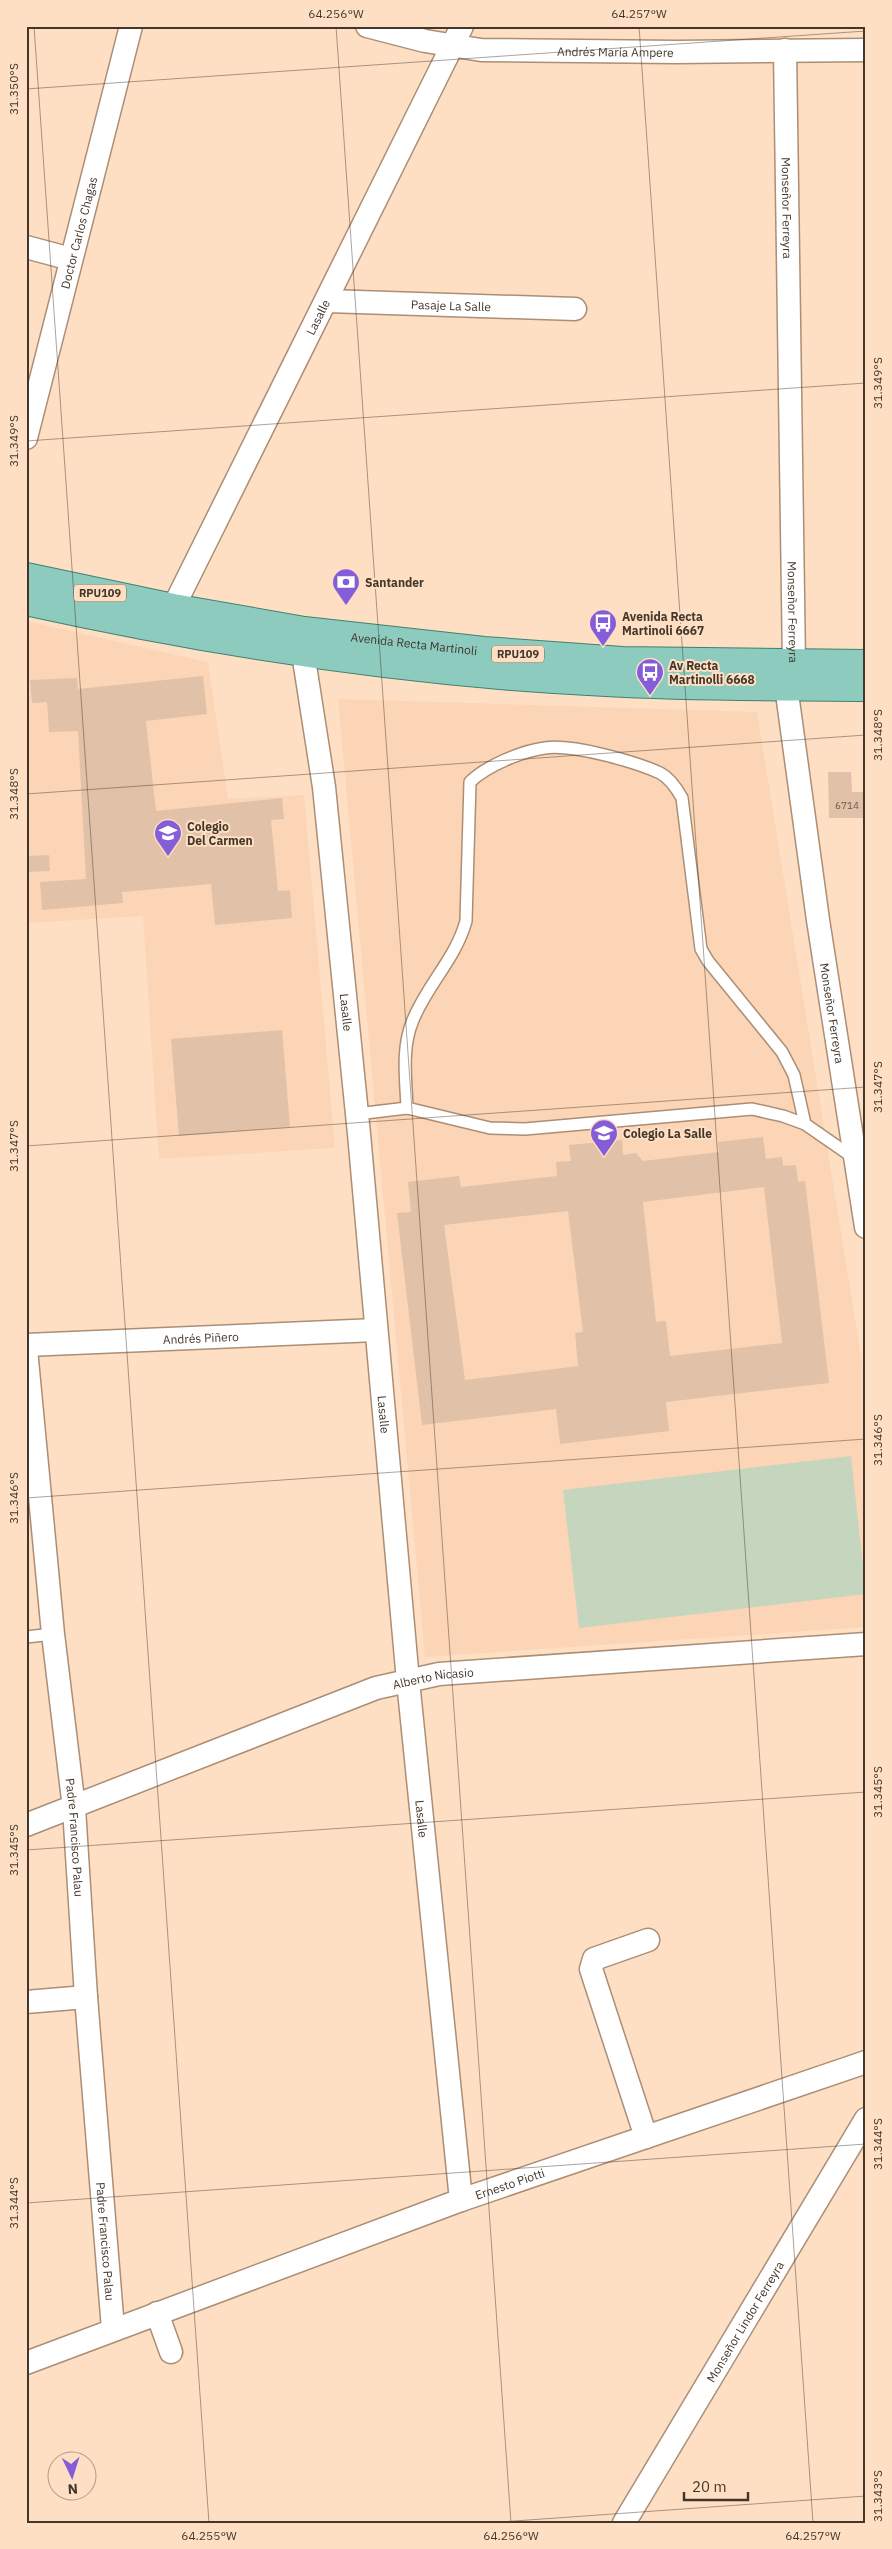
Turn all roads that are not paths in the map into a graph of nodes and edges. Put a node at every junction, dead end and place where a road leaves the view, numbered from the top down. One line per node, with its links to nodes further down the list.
1 (131, 26): 8 (street, Doctor Carlos Chagas)
2 (367, 26): 4 (street, Andrés María Ampere)
3 (462, 26): 4 (street, Lasalle)
4 (452, 46): 5 (street, Andrés María Ampere); 9 (street, Lasalle)
5 (786, 50): 6 (street, Andrés María Ampere); 17 (street, Monseñor Ferreyra)
6 (866, 50)
7 (26, 247): 8 (street)
8 (71, 259): 11 (street, Doctor Carlos Chagas)
9 (327, 301): 10 (street, Pasaje La Salle); 14 (street, Lasalle)
10 (575, 309)
11 (26, 438)
12 (26, 577): 14 (main road, Avenida Recta Martinoli / RPU109)
13 (26, 601): 15 (main road, Avenida Recta Martinoli / RPU109)
14 (173, 608): 15 (main road, Avenida Recta Martinoli / RPU109)
15 (303, 642): 17 (main road, Avenida Recta Martinoli / RPU109); 20 (street, Lasalle)
16 (866, 664): 17 (main road, Avenida Recta Martinoli / RPU109)
17 (790, 675): 18 (main road, Avenida Recta Martinoli / RPU109); 22 (street, Monseñor Ferreyra)
18 (866, 687)
19 (407, 1108): 20 (lane); 21 (lane); 21 (lane)
20 (357, 1114): 24 (street, Lasalle)
21 (805, 1124): 22 (lane)
22 (856, 1159): 23 (street, Monseñor Ferreyra)
23 (866, 1227)
24 (376, 1330): 25 (street, Andrés Piñero); 29 (street, Lasalle)
25 (26, 1347): 26 (street, Padre Francisco Palau)
26 (53, 1634): 27 (lane); 30 (street, Padre Francisco Palau)
27 (26, 1636)
28 (866, 1644): 29 (street, Alberto Nicasio)
29 (408, 1681): 30 (street, Alberto Nicasio); 38 (street, Lasalle)
30 (74, 1808): 31 (street, Alberto Nicasio); 33 (street, Padre Francisco Palau)
31 (26, 1825)
32 (648, 1940): 37 (street)
33 (86, 1997): 34 (street); 40 (street, Padre Francisco Palau)
34 (26, 2002)
35 (866, 2062): 37 (street, Ernesto Piotti)
36 (866, 2119): 43 (street, Monseñor Lindor Ferreyra)
37 (646, 2137): 38 (street, Ernesto Piotti)
38 (460, 2200): 39 (street, Ernesto Piotti)
39 (157, 2312): 40 (street, Ernesto Piotti); 41 (street)
40 (113, 2329): 42 (street)
41 (171, 2352)
42 (26, 2362)
43 (624, 2523)

